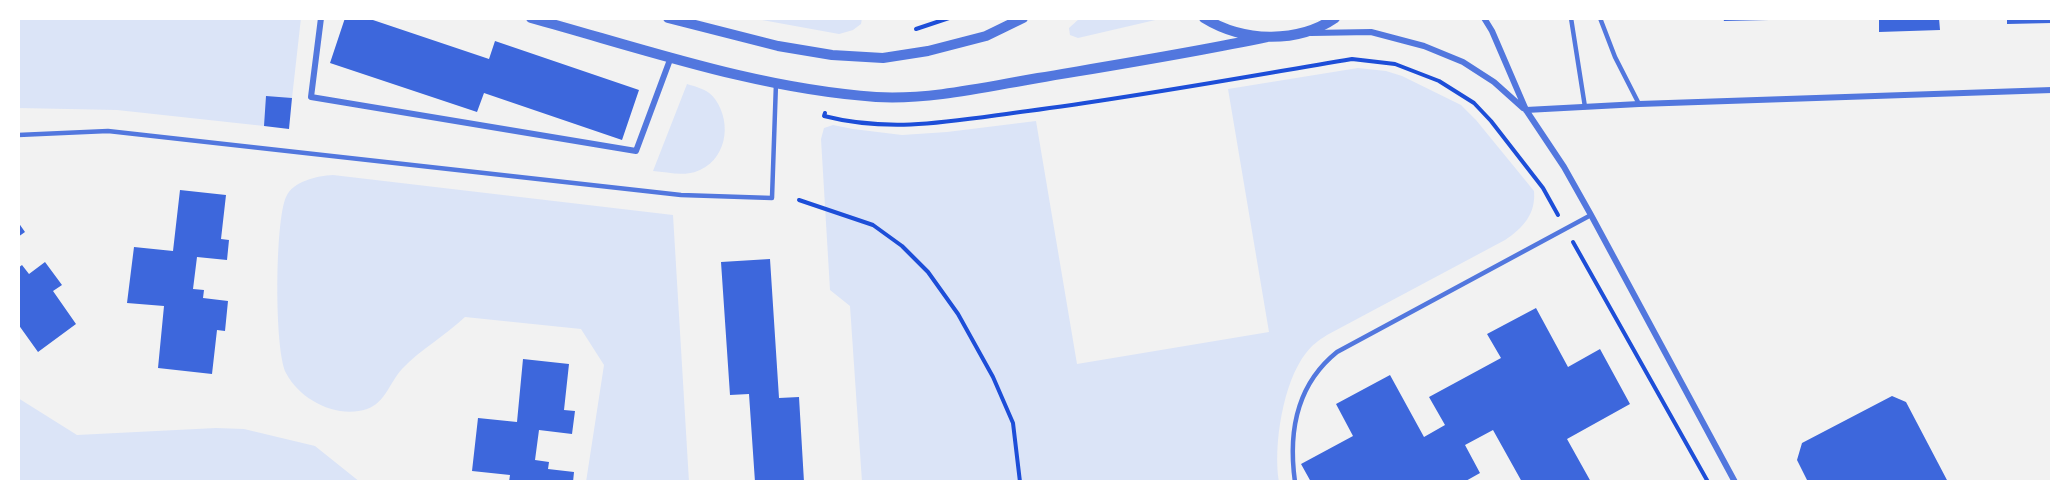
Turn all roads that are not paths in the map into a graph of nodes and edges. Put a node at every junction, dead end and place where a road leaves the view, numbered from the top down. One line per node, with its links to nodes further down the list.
1 (321, 18): 12 (street)
2 (531, 18): 12 (street)
3 (668, 18): 4 (street)
4 (1023, 18)
5 (1204, 18): 11 (street)
6 (1335, 18): 10 (street)
7 (1484, 18): 17 (street)
8 (1571, 18): 16 (lane)
9 (1600, 18): 15 (lane)
10 (1300, 33): 11 (street); 17 (street)
11 (1267, 37): 13 (street)
12 (671, 57): 13 (street)
13 (776, 83): 18 (lane)
14 (2052, 90): 15 (street)
15 (1639, 104): 16 (street)
16 (1586, 106): 17 (street)
17 (1526, 110): 19 (street)
18 (18, 135)
19 (1592, 214): 20 (lane); 21 (street)
20 (1295, 482)
21 (1735, 482)

